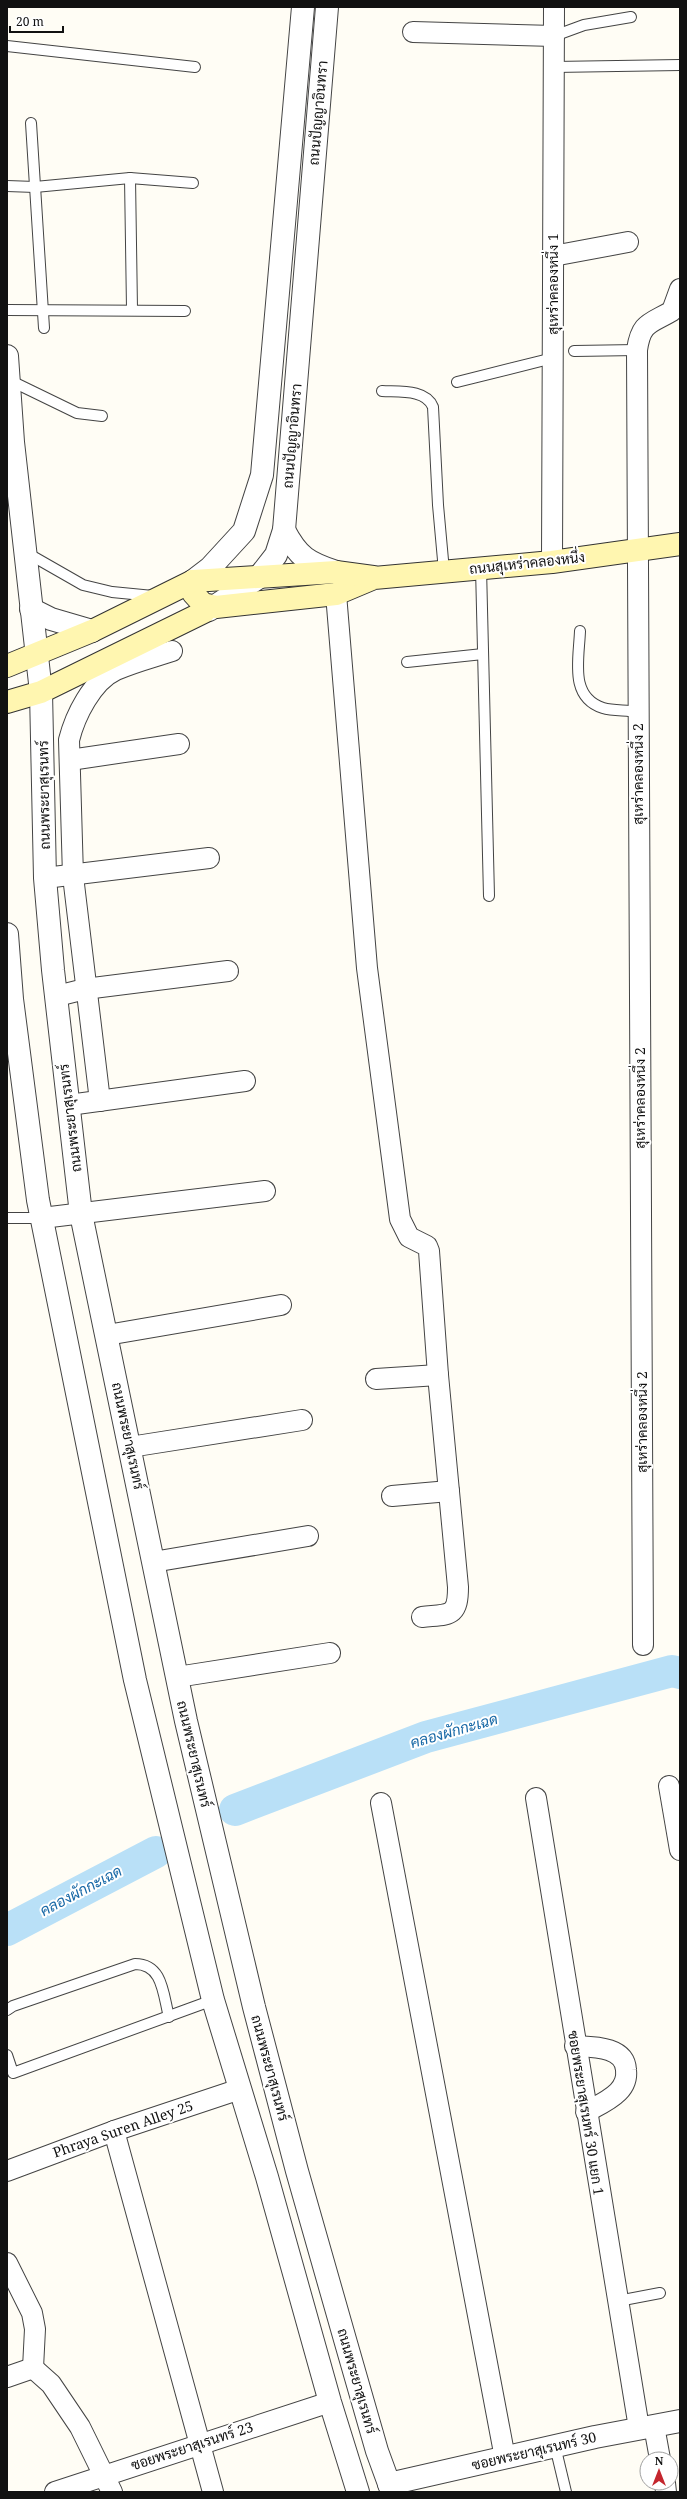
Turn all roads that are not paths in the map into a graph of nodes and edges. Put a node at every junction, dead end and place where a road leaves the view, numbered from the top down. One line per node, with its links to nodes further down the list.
1 (304, 7): 42 (street, ถนนปัญญาอินทรา)
2 (327, 7): 32 (street, ถนนปัญญาอินทรา)
3 (554, 7): 6 (street, สุเหร่าคลองหนึ่ง 1)
4 (631, 17): 6 (lane)
5 (413, 32): 6 (street)
6 (554, 36): 10 (street, สุเหร่าคลองหนึ่ง 1)
7 (7, 46): 9 (lane)
8 (680, 65): 10 (lane)
9 (195, 67)
10 (554, 67): 17 (street, สุเหร่าคลองหนึ่ง 1)
11 (31, 123): 15 (lane)
12 (130, 178): 13 (lane); 15 (lane); 19 (lane)
13 (193, 183)
14 (7, 186): 15 (lane)
15 (35, 187): 21 (lane)
16 (628, 242): 17 (street)
17 (553, 256): 27 (street, สุเหร่าคลองหนึ่ง 1)
18 (680, 289): 24 (street, สุเหร่าคลองหนึ่ง 2)
19 (132, 309): 21 (lane); 22 (lane)
20 (7, 310): 21 (lane)
21 (42, 310): 23 (lane)
22 (185, 311)
23 (44, 328)
24 (637, 350): 25 (lane); 34 (street, สุเหร่าคลองหนึ่ง 2)
25 (574, 351)
26 (7, 356): 28 (street, ถนนพระยาสุเรนทร์)
27 (553, 358): 29 (lane); 36 (street, สุเหร่าคลองหนึ่ง 1)
28 (9, 380): 31 (lane); 35 (street, ถนนพระยาสุเรนทร์)
29 (457, 382)
30 (382, 391): 38 (lane)
31 (102, 416)
32 (284, 530): 39 (street); 40 (street, ถนนปัญญาอินทรา)
33 (680, 544): 34 (main road, ถนนสุเหร่าคลองหนึ่ง)
34 (636, 550): 36 (main road, ถนนสุเหร่าคลองหนึ่ง); 56 (street, สุเหร่าคลองหนึ่ง 2)
35 (25, 552): 44 (lane); 45 (street, ถนนพระยาสุเรนทร์)
36 (552, 562): 37 (main road, ถนนสุเหร่าคลองหนึ่ง)
37 (480, 568): 38 (main road, ถนนสุเหร่าคลองหนึ่ง); 50 (lane)
38 (444, 571): 41 (main road, ถนนสุเหร่าคลองหนึ่ง)
39 (336, 572): 40 (main road, ถนนสุเหร่าคลองหนึ่ง); 41 (main road, ถนนสุเหร่าคลองหนึ่ง)
40 (258, 578): 42 (main road, ถนนสุเหร่าคลองหนึ่ง); 46 (street, ถนนปัญญาอินทรา)
41 (374, 578): 43 (main road, ถนนสุเหร่าคลองหนึ่ง)
42 (193, 581): 44 (main road, ถนนปัญญาอินทรา); 46 (main road)
43 (336, 594): 46 (main road, ถนนสุเหร่าคลองหนึ่ง); 77 (street)
44 (160, 597): 47 (main road, ถนนปัญญาอินทรา)
45 (30, 609): 47 (street); 51 (street, ถนนพระยาสุเรนทร์)
46 (210, 610): 54 (main road, ถนนปัญญาอินทรา)
47 (92, 631): 51 (main road, ถนนปัญญาอินทรา)
48 (580, 631): 56 (lane)
49 (172, 651): 58 (street)
50 (482, 654): 52 (lane); 62 (lane)
51 (36, 655): 53 (main road, ถนนปัญญาอินทรา); 54 (street, ถนนพระยาสุเรนทร์)
52 (407, 662)
53 (7, 666)
54 (41, 692): 55 (main road, ถนนปัญญาอินทรา); 61 (street, ถนนพระยาสุเรนทร์)
55 (7, 702)
56 (637, 712): 86 (street, สุเหร่าคลองหนึ่ง 2)
57 (179, 744): 58 (street)
58 (70, 760): 60 (street)
59 (209, 858): 60 (street)
60 (73, 876): 61 (street); 66 (street)
61 (45, 878): 67 (street, ถนนพระยาสุเรนทร์)
62 (488, 896)
63 (7, 934): 65 (street)
64 (228, 971): 66 (street)
65 (9, 976): 74 (street)
66 (85, 989): 67 (street); 69 (street)
67 (57, 996): 70 (street, ถนนพระยาสุเรนทร์)
68 (245, 1081): 69 (street)
69 (100, 1101): 70 (street)
70 (68, 1105): 72 (street, ถนนพระยาสุเรนทร์)
71 (265, 1192): 72 (street)
72 (81, 1214): 74 (street); 76 (street, ถนนพระยาสุเรนทร์)
73 (7, 1218): 74 (lane)
74 (42, 1218): 93 (street)
75 (281, 1305): 76 (street)
76 (107, 1334): 80 (street, ถนนพระยาสุเรนทร์)
77 (438, 1375): 78 (street); 81 (street)
78 (376, 1379)
79 (302, 1420): 80 (street)
80 (130, 1447): 84 (street, ถนนพระยาสุเรนทร์)
81 (449, 1491): 82 (street); 85 (street)
82 (392, 1496)
83 (308, 1536): 84 (street)
84 (153, 1562): 88 (street, ถนนพระยาสุเรนทร์)
85 (422, 1617)
86 (643, 1645)
87 (330, 1653): 88 (street)
88 (177, 1677): 116 (street, ถนนพระยาสุเรนทร์)
89 (669, 1786): 92 (street)
90 (536, 1798): 96 (street, ซอยพระยาสุเรนทร์ 30 แยก 1)
91 (381, 1803): 114 (street)
92 (680, 1850)
93 (213, 2000): 95 (lane); 99 (street)
94 (7, 2010): 95 (lane)
95 (169, 2017): 98 (lane)
96 (575, 2046): 100 (street, ซอยพระยาสุเรนทร์ 30 แยก 1); 100 (street)
97 (7, 2055): 98 (lane)
98 (10, 2075)
99 (240, 2089): 101 (street, Phraya Suren Alley 25); 108 (street)
100 (586, 2112): 105 (street, ซอยพระยาสุเรนทร์ 30 แยก 1)
101 (114, 2131): 102 (street, Phraya Suren Alley 25); 111 (street)
102 (7, 2171)
103 (7, 2262): 106 (street)
104 (660, 2293): 105 (lane)
105 (618, 2301): 110 (street, ซอยพระยาสุเรนทร์ 30 แยก 1)
106 (32, 2368): 107 (street); 115 (street)
107 (7, 2377)
108 (330, 2402): 111 (street, ซอยพระยาสุเรนทร์ 23); 120 (street)
109 (680, 2421): 110 (street, ซอยพระยาสุเรนทร์ 30)
110 (647, 2427): 112 (street, ซอยพระยาสุเรนทร์ 30); 113 (street, ซอยพระยาสุเรนทร์ 30 แยก 1)
111 (200, 2444): 115 (street, ซอยพระยาสุเรนทร์ 23); 119 (street)
112 (555, 2446): 114 (street, ซอยพระยาสุเรนทร์ 30); 121 (lane)
113 (657, 2451)
114 (505, 2458): 116 (street, ซอยพระยาสุเรนทร์ 30)
115 (102, 2475): 117 (street, ซอยพระยาสุเรนทร์ 23); 118 (street)
116 (390, 2488)
117 (55, 2492)
118 (112, 2492)
119 (213, 2492)
120 (358, 2492)
121 (566, 2492)

